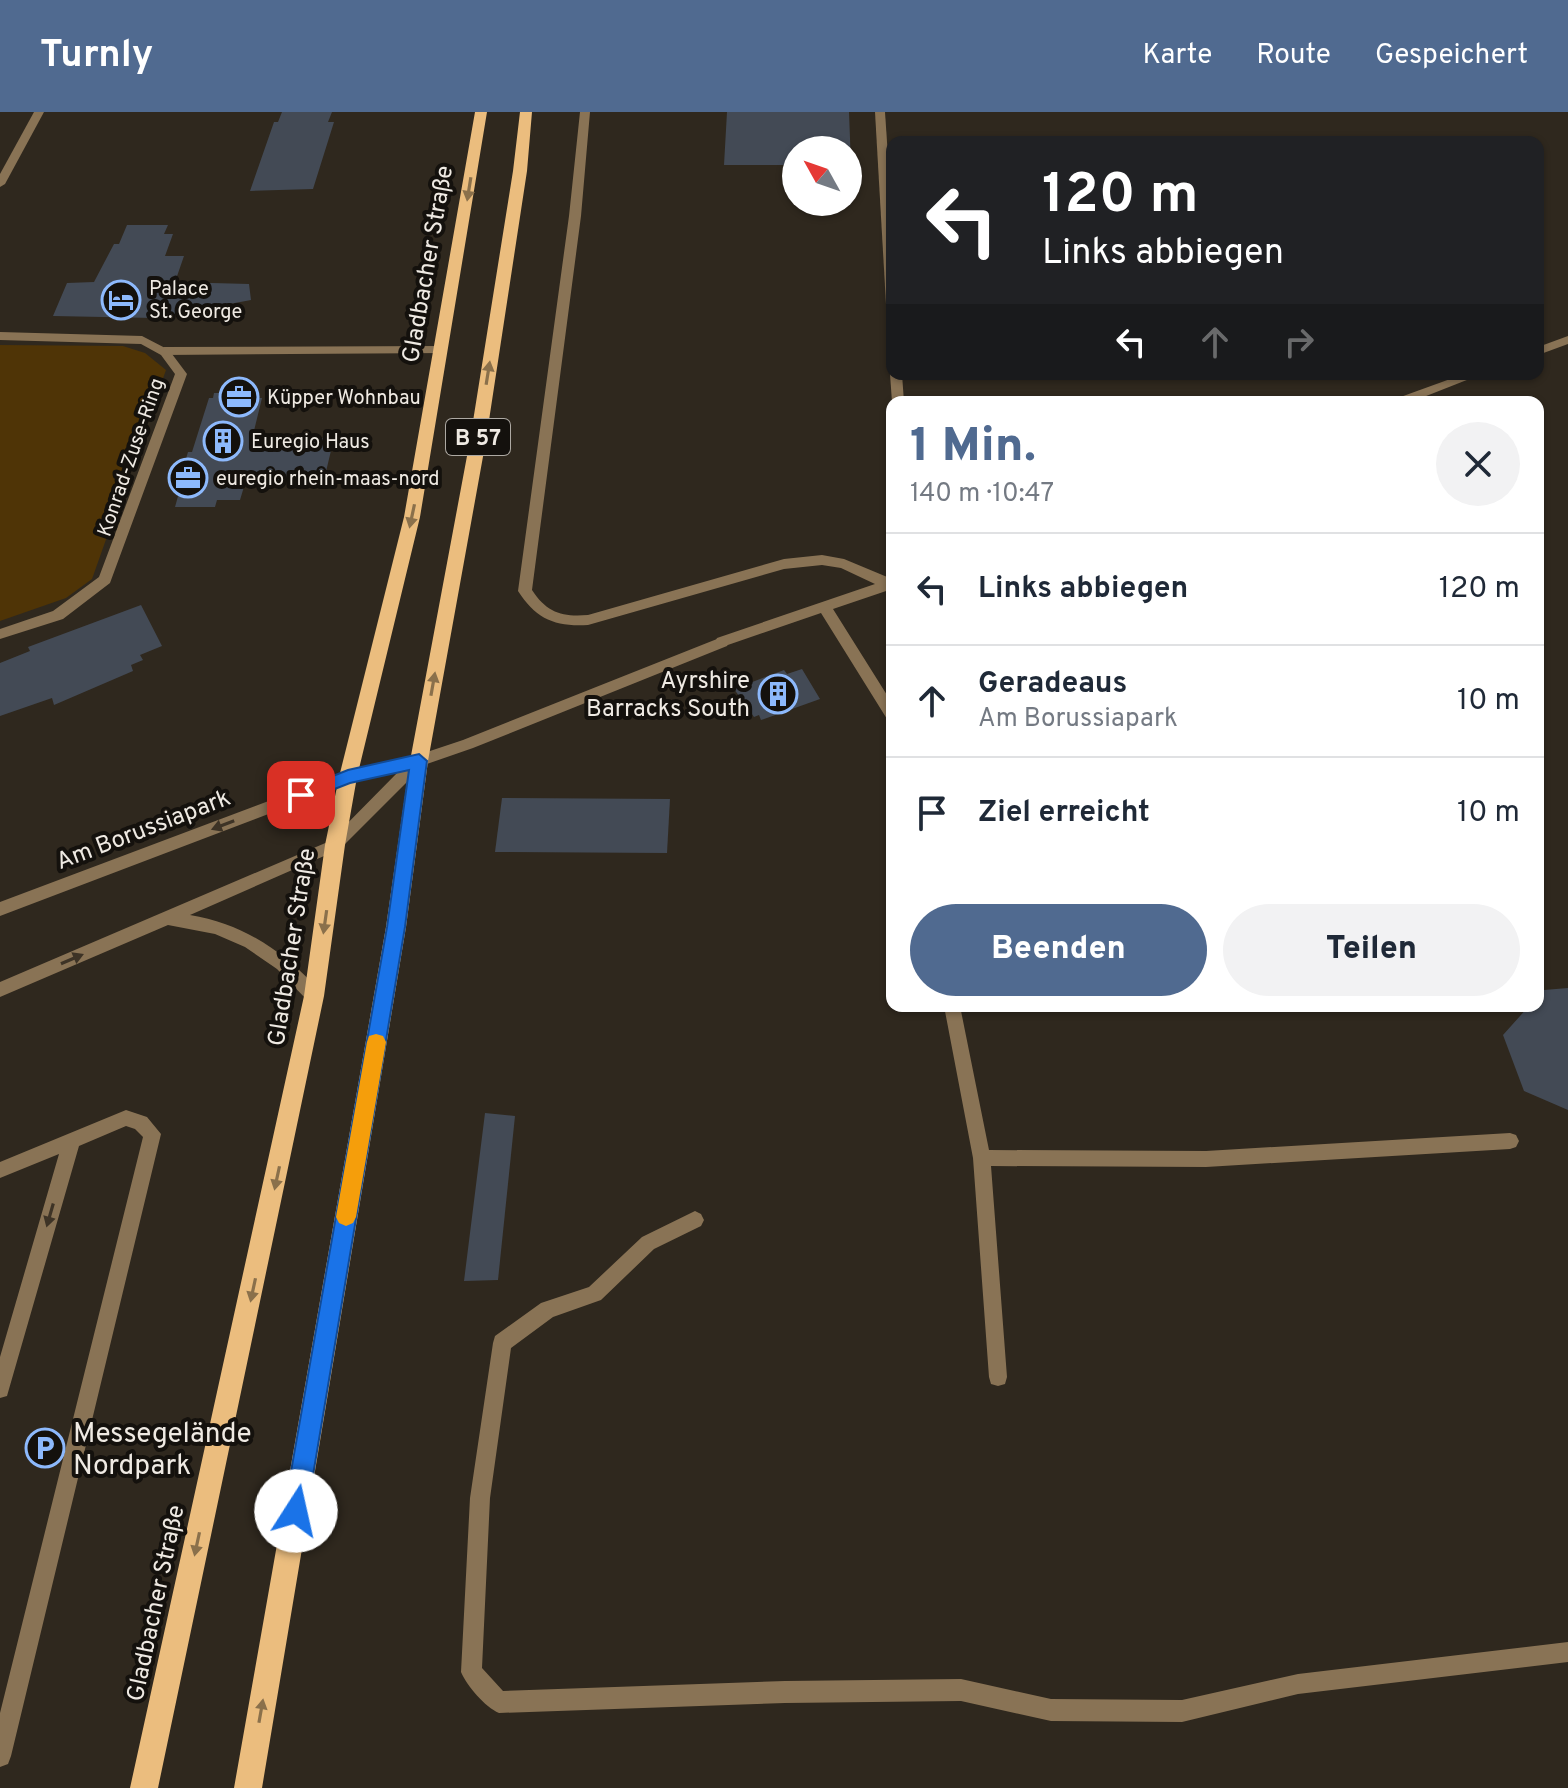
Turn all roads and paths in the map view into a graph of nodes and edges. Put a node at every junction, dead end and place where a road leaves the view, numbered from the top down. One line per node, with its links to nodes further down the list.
1 (39, 112): 6 (street)
2 (481, 112): 11 (main road, Gladbacher Straße / B 57, one-way to 11)
3 (526, 112): 20 (main road, B 57, one-way to 3)
4 (585, 112): 15 (street)
5 (880, 112): 7 (street)
6 (0, 184)
7 (886, 208)
8 (0, 336): 12 (street, Konrad-Zuse-Ring)
9 (1568, 340): 10 (street)
10 (1544, 349)
11 (442, 350): 12 (street); 21 (main road, Gladbacher Straße / B 57, one-way to 21)
12 (164, 351): 18 (street, Konrad-Zuse-Ring)
13 (1460, 380): 14 (street)
14 (1416, 396)
15 (886, 582)
16 (886, 585): 17 (street)
17 (824, 606): 19 (street); 20 (street)
18 (0, 634)
19 (886, 705)
20 (419, 761): 21 (street, Am Borussiapark); 22 (street); 38 (main road, B 57, one-way to 20)
21 (348, 777): 22 (main road, Gladbacher Straße / B 57); 23 (street, Am Borussiapark, one-way to 23)
22 (335, 845): 24 (street); 26 (main road, Gladbacher Straße / B 57, one-way to 26)
23 (0, 909)
24 (170, 918): 25 (street, one-way to 24); 26 (street)
25 (0, 990)
26 (314, 996): 37 (main road, Gladbacher Straße / B 57, one-way to 37)
27 (953, 1012): 30 (street)
28 (72, 1140): 31 (street); 34 (street, one-way to 34); 36 (street)
29 (1510, 1141): 30 (street)
30 (982, 1158): 33 (street)
31 (0, 1170)
32 (695, 1220): 35 (street)
33 (998, 1377)
34 (0, 1389)
35 (1568, 1652)
36 (0, 1756)
37 (144, 1788)
38 (248, 1788)

